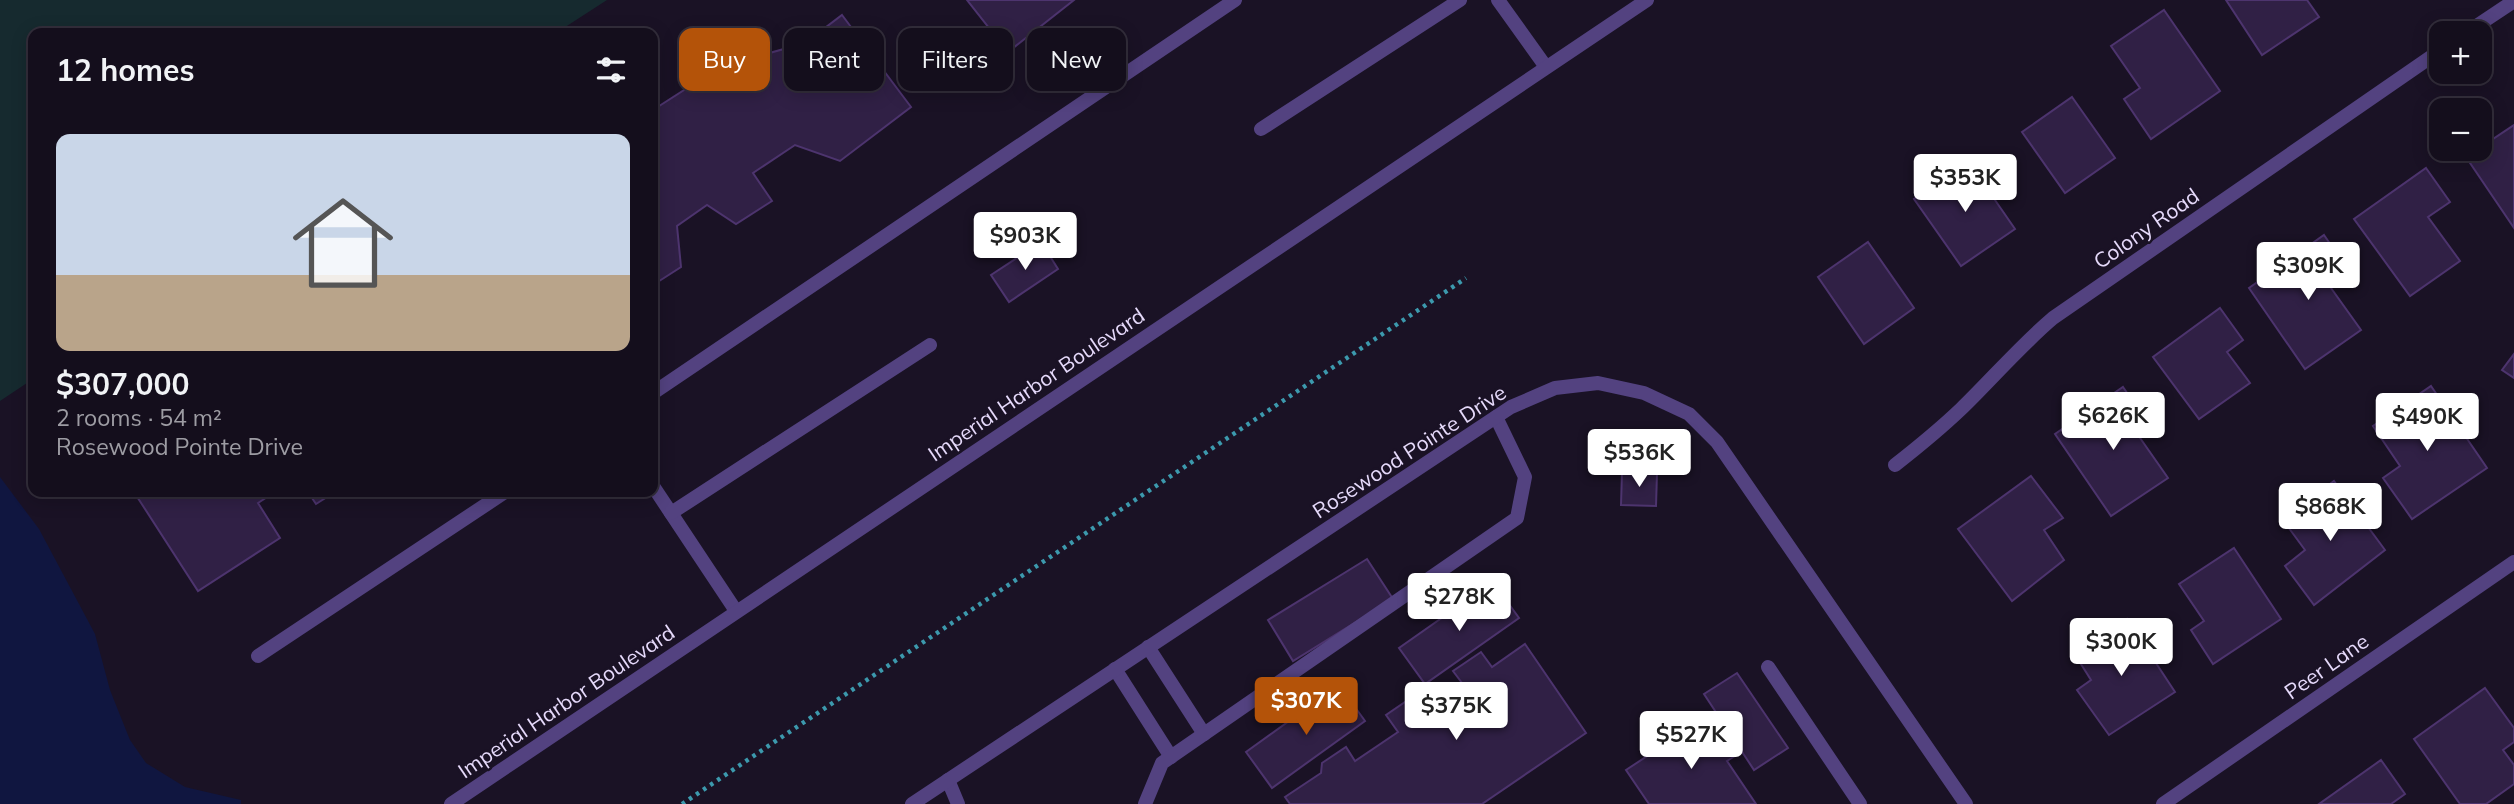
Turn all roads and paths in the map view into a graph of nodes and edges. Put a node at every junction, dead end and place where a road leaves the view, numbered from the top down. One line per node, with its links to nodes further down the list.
1 (1235, 0): 12 (street)
2 (1460, 0): 9 (street)
3 (1498, 0): 8 (street)
4 (1647, 0): 8 (street, Imperial Harbor Boulevard)
5 (2514, 1): 6 (street)
6 (2484, 21)
7 (2429, 58): 14 (street, Colony Road)
8 (1546, 68): 19 (street, Imperial Harbor Boulevard)
9 (1261, 129)
10 (1466, 278): 28 (path)
11 (930, 345): 17 (street)
12 (658, 390)
13 (1496, 417): 20 (street, Rosewood Pointe Drive); 24 (street); 33 (street, Rosewood Pointe Drive)
14 (1895, 465)
15 (658, 494): 17 (street)
16 (497, 497): 21 (street)
17 (671, 513): 19 (street)
18 (2514, 562): 34 (street, Peer Lane)
19 (736, 611): 27 (street, Imperial Harbor Boulevard)
20 (1148, 648): 23 (street, Rosewood Pointe Drive); 24 (street)
21 (258, 656)
22 (1768, 667): 32 (street)
23 (1115, 669): 25 (street); 26 (street, Rosewood Pointe Drive)
24 (1204, 734): 25 (street)
25 (1171, 757): 31 (street)
26 (948, 780): 29 (street, Rosewood Pointe Drive); 30 (street)
27 (451, 804)
28 (682, 804)
29 (912, 804)
30 (958, 804)
31 (1145, 804)
32 (1860, 804)
33 (1966, 804)
34 (2163, 804)

